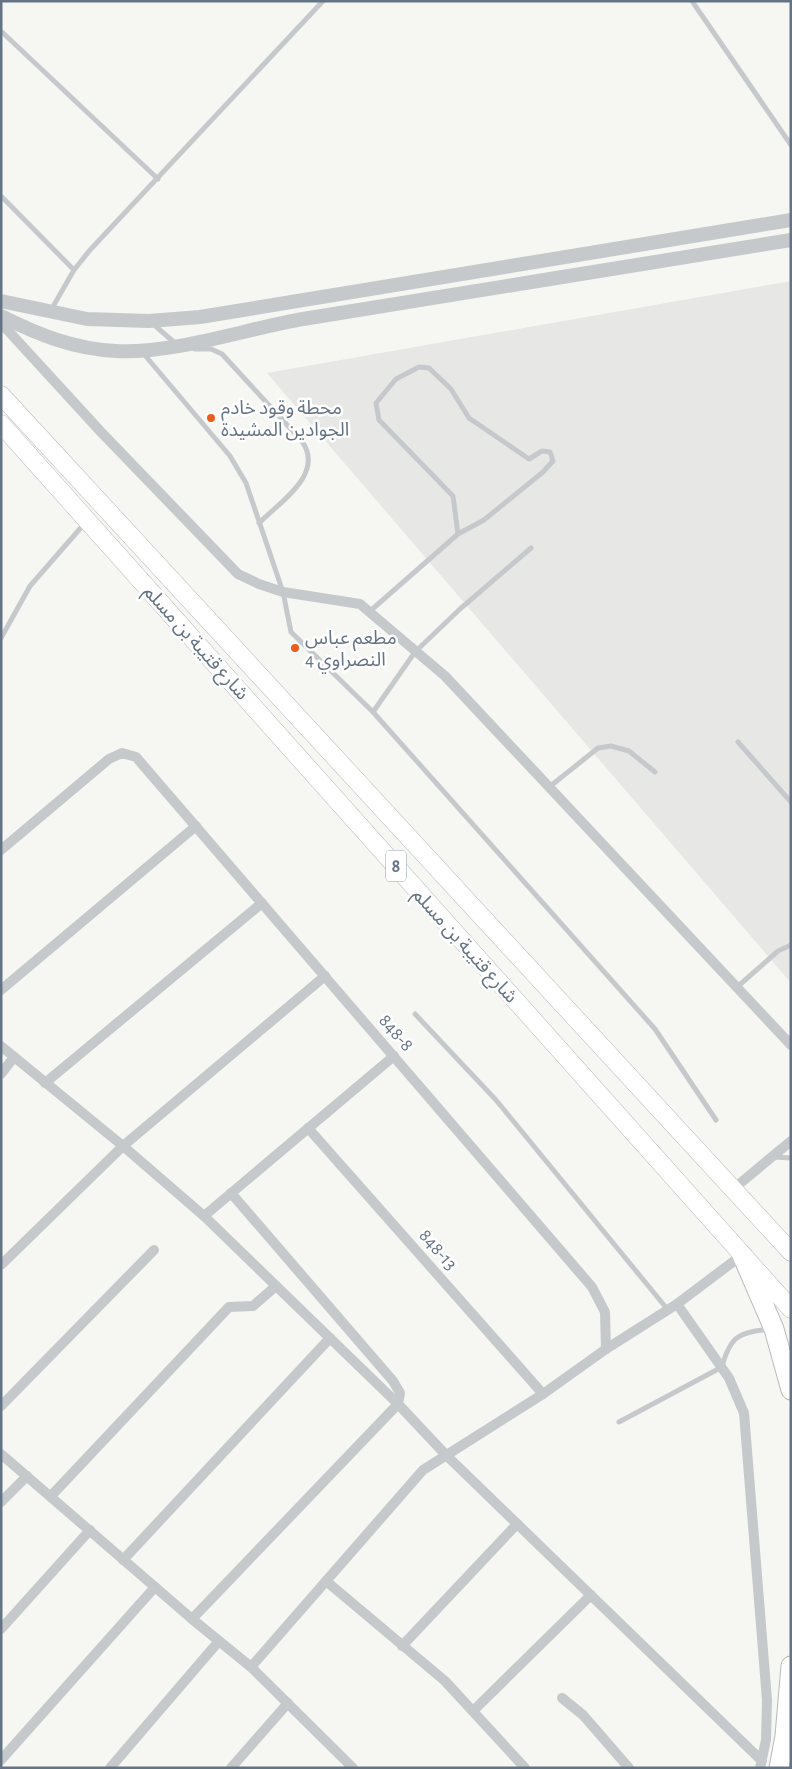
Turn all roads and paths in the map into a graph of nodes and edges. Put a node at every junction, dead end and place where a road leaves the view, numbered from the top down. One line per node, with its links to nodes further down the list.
1 (323, 1): 5 (lane)
2 (692, 1): 4 (lane)
3 (2, 32): 5 (lane)
4 (791, 145)
5 (158, 179): 9 (lane)
6 (1, 196): 9 (lane)
7 (791, 220): 13 (street)
8 (791, 240): 15 (street)
9 (74, 270): 11 (lane)
10 (1, 301): 11 (street)
11 (50, 312): 13 (street)
12 (1, 316): 16 (street)
13 (149, 321): 15 (lane)
14 (1, 323): 23 (street)
15 (178, 346): 16 (street); 20 (lane)
16 (141, 351): 20 (lane)
17 (1, 396): 52 (highway, شارع قتيبة بن مسلم / 8)
18 (1, 424): 19 (highway, شارع قتيبة بن مسلم / 8)
19 (88, 519): 25 (lane); 59 (highway, شارع قتيبة بن مسلم / 8)
20 (260, 523): 23 (lane)
21 (458, 534): 21 (lane); 24 (lane)
22 (530, 548): 26 (lane)
23 (283, 592): 24 (street); 27 (lane)
24 (369, 612): 26 (street)
25 (1, 638)
26 (415, 652): 27 (lane); 30 (street)
27 (372, 712): 46 (lane)
28 (738, 742): 31 (lane)
29 (655, 772): 30 (lane)
30 (548, 788): 37 (street)
31 (791, 802)
32 (196, 826): 33 (street, 848-8); 34 (street, 848-8); 38 (street)
33 (1, 850)
34 (262, 903): 36 (street, 848-8); 45 (street)
35 (791, 945): 37 (lane)
36 (325, 976): 42 (street, 848-8); 49 (street)
37 (736, 988): 40 (street)
38 (1, 990)
39 (415, 1014): 64 (lane)
40 (791, 1045)
41 (1, 1046): 43 (street)
42 (394, 1056): 47 (street); 67 (street, 848-8)
43 (14, 1057): 44 (street); 45 (street)
44 (1, 1074)
45 (46, 1084): 49 (street)
46 (716, 1120)
47 (308, 1128): 53 (street); 70 (street, 848-13)
48 (791, 1140): 50 (street)
49 (124, 1146): 54 (street); 60 (street)
50 (772, 1156): 51 (lane); 52 (street)
51 (791, 1158)
52 (732, 1190): 55 (highway, شارع قتيبة بن مسلم / 8)
53 (231, 1193): 54 (street); 71 (street)
54 (204, 1216): 61 (street)
55 (769, 1229): 56 (highway); 58 (highway, شارع قتيبة بن مسلم / 8)
56 (791, 1242)
57 (154, 1250): 72 (street)
58 (791, 1252)
59 (742, 1255): 62 (street); 63 (highway, شارع قتيبة بن مسلم / 8); 65 (highway)
60 (1, 1266)
61 (276, 1286): 66 (street); 77 (street)
62 (677, 1304): 64 (street); 68 (street)
63 (791, 1309)
64 (668, 1310): 67 (street)
65 (774, 1329): 68 (lane); 69 (highway)
66 (330, 1338): 71 (street); 81 (street)
67 (606, 1349): 70 (street)
68 (722, 1367): 73 (lane); 95 (street)
69 (791, 1390)
70 (543, 1394): 75 (street)
71 (398, 1404): 75 (street); 85 (street)
72 (1, 1406)
73 (619, 1422)
74 (1, 1454): 76 (street)
75 (445, 1454): 79 (street); 82 (street)
76 (27, 1476): 77 (street); 78 (street)
77 (51, 1496): 80 (street)
78 (1, 1502)
79 (517, 1524): 84 (street); 88 (street)
80 (90, 1530): 81 (street); 86 (street)
81 (123, 1560): 83 (street)
82 (326, 1581): 88 (street); 89 (street)
83 (155, 1587): 85 (street); 94 (street)
84 (590, 1595): 93 (street); 95 (street)
85 (192, 1619): 87 (street)
86 (1, 1629)
87 (219, 1641): 89 (street); 96 (street)
88 (402, 1646): 93 (street)
89 (251, 1666): 92 (street)
90 (791, 1666): 95 (highway)
91 (562, 1698): 100 (street)
92 (288, 1703): 97 (street); 98 (street)
93 (473, 1710): 99 (street)
94 (1, 1760)
95 (767, 1765)
96 (110, 1768)
97 (231, 1768)
98 (353, 1768)
99 (525, 1768)
100 (629, 1768)

